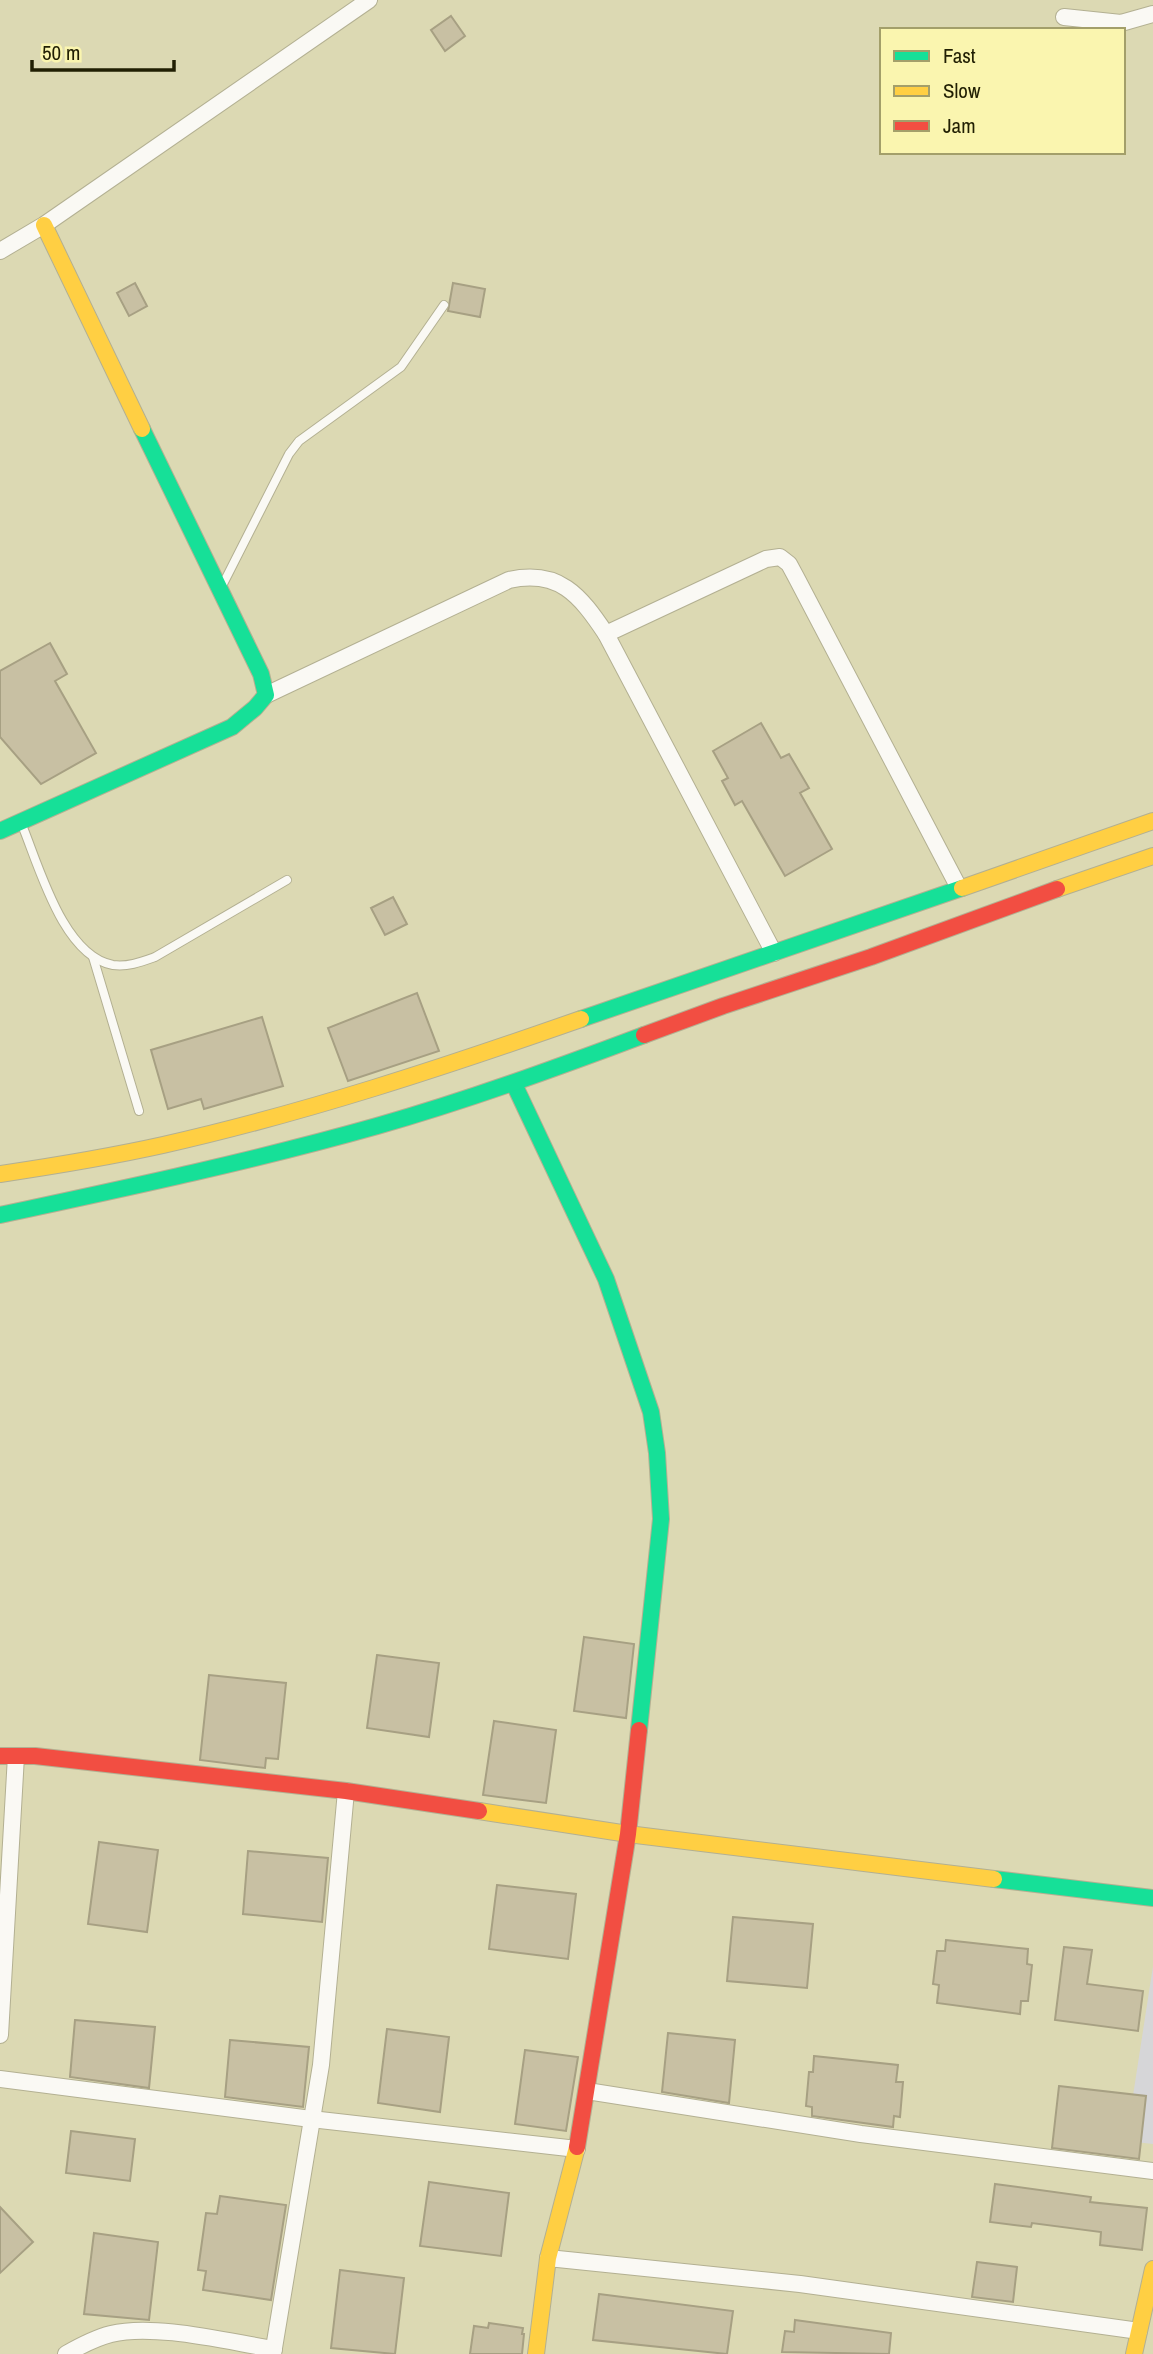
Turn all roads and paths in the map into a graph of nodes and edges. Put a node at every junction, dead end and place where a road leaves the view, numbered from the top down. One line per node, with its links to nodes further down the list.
1 (369, 0): 4 (street)
2 (1153, 14): 3 (street)
3 (1064, 17)
4 (44, 225): 5 (street); 7 (street)
5 (0, 251)
6 (444, 305): 7 (lane)
7 (220, 590): 9 (street)
8 (606, 634): 9 (street); 15 (street); 16 (street)
9 (266, 695): 11 (street)
10 (1153, 821): 15 (street)
11 (21, 822): 12 (street); 17 (lane)
12 (0, 831)
13 (1153, 856): 18 (street)
14 (287, 880): 17 (lane)
15 (959, 888): 16 (street)
16 (774, 953): 20 (street)
17 (93, 957): 19 (lane)
18 (514, 1084): 21 (street); 24 (street)
19 (139, 1111)
20 (0, 1174)
21 (0, 1215)
22 (8, 1756): 23 (street); 26 (street)
23 (346, 1791): 24 (street); 29 (street)
24 (628, 1834): 25 (street); 28 (street)
25 (1153, 1898)
26 (0, 2035)
27 (0, 2079): 29 (street)
28 (587, 2091): 30 (street); 31 (street)
29 (311, 2119): 30 (street); 35 (street)
30 (577, 2149): 32 (street)
31 (1153, 2171)
32 (548, 2258): 34 (street); 37 (street)
33 (1153, 2269): 34 (street)
34 (1139, 2331): 38 (street)
35 (273, 2351): 36 (street)
36 (66, 2354)
37 (536, 2354)
38 (1133, 2354)

